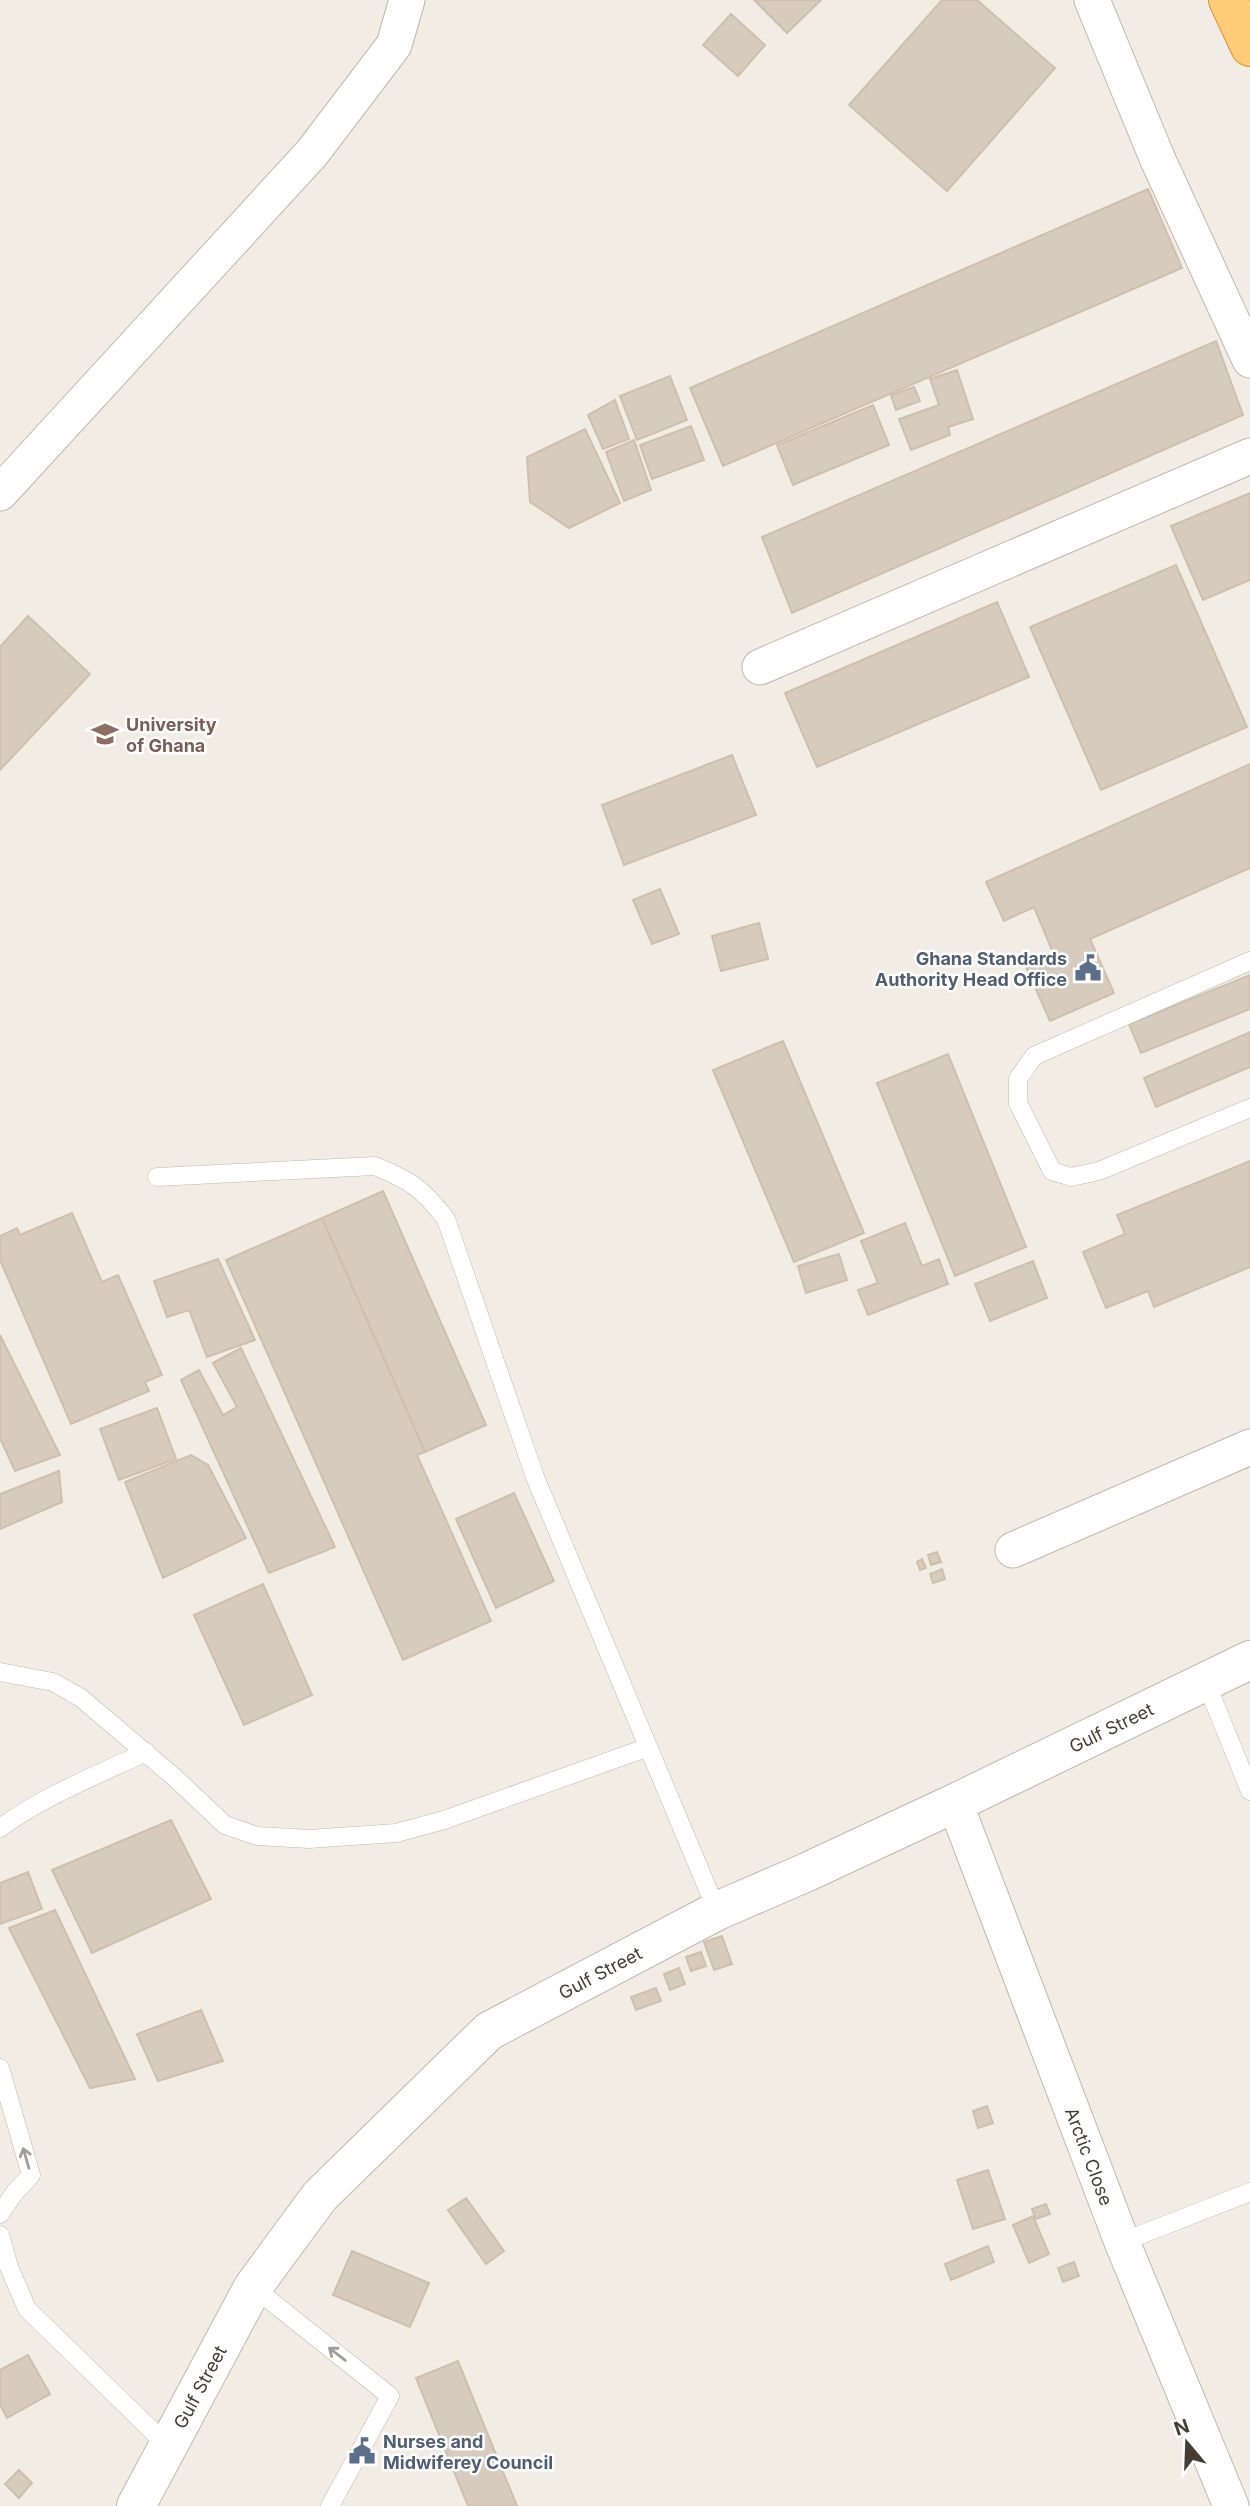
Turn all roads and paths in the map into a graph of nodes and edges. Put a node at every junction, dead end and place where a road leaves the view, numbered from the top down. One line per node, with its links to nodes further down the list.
1 (407, 0): 7 (street)
2 (1092, 0): 5 (street)
3 (1228, 0): 4 (highway)
4 (1250, 47)
5 (1250, 360)
6 (1250, 456): 8 (street)
7 (0, 493)
8 (760, 667)
9 (1250, 961): 10 (lane)
10 (1250, 1108)
11 (157, 1177): 17 (lane)
12 (1250, 1447): 13 (street)
13 (1013, 1550)
14 (1250, 1660): 16 (street, Gulf Street)
15 (0, 1672): 18 (lane)
16 (1205, 1680): 19 (lane); 20 (street, Gulf Street)
17 (646, 1748): 18 (lane); 22 (lane)
18 (146, 1752): 21 (lane)
19 (1250, 1791)
20 (955, 1803): 22 (street, Gulf Street); 27 (street, Arctic Close)
21 (0, 1828)
22 (717, 1911): 28 (street, Gulf Street)
23 (0, 2067): 25 (lane, one-way to 23)
24 (1250, 2192): 27 (lane)
25 (0, 2214)
26 (0, 2235): 29 (lane)
27 (1122, 2242): 32 (street, Arctic Close)
28 (253, 2287): 29 (street, Gulf Street); 31 (lane, one-way to 28)
29 (168, 2446): 30 (street, Gulf Street)
30 (136, 2506)
31 (330, 2506)
32 (1231, 2506)

